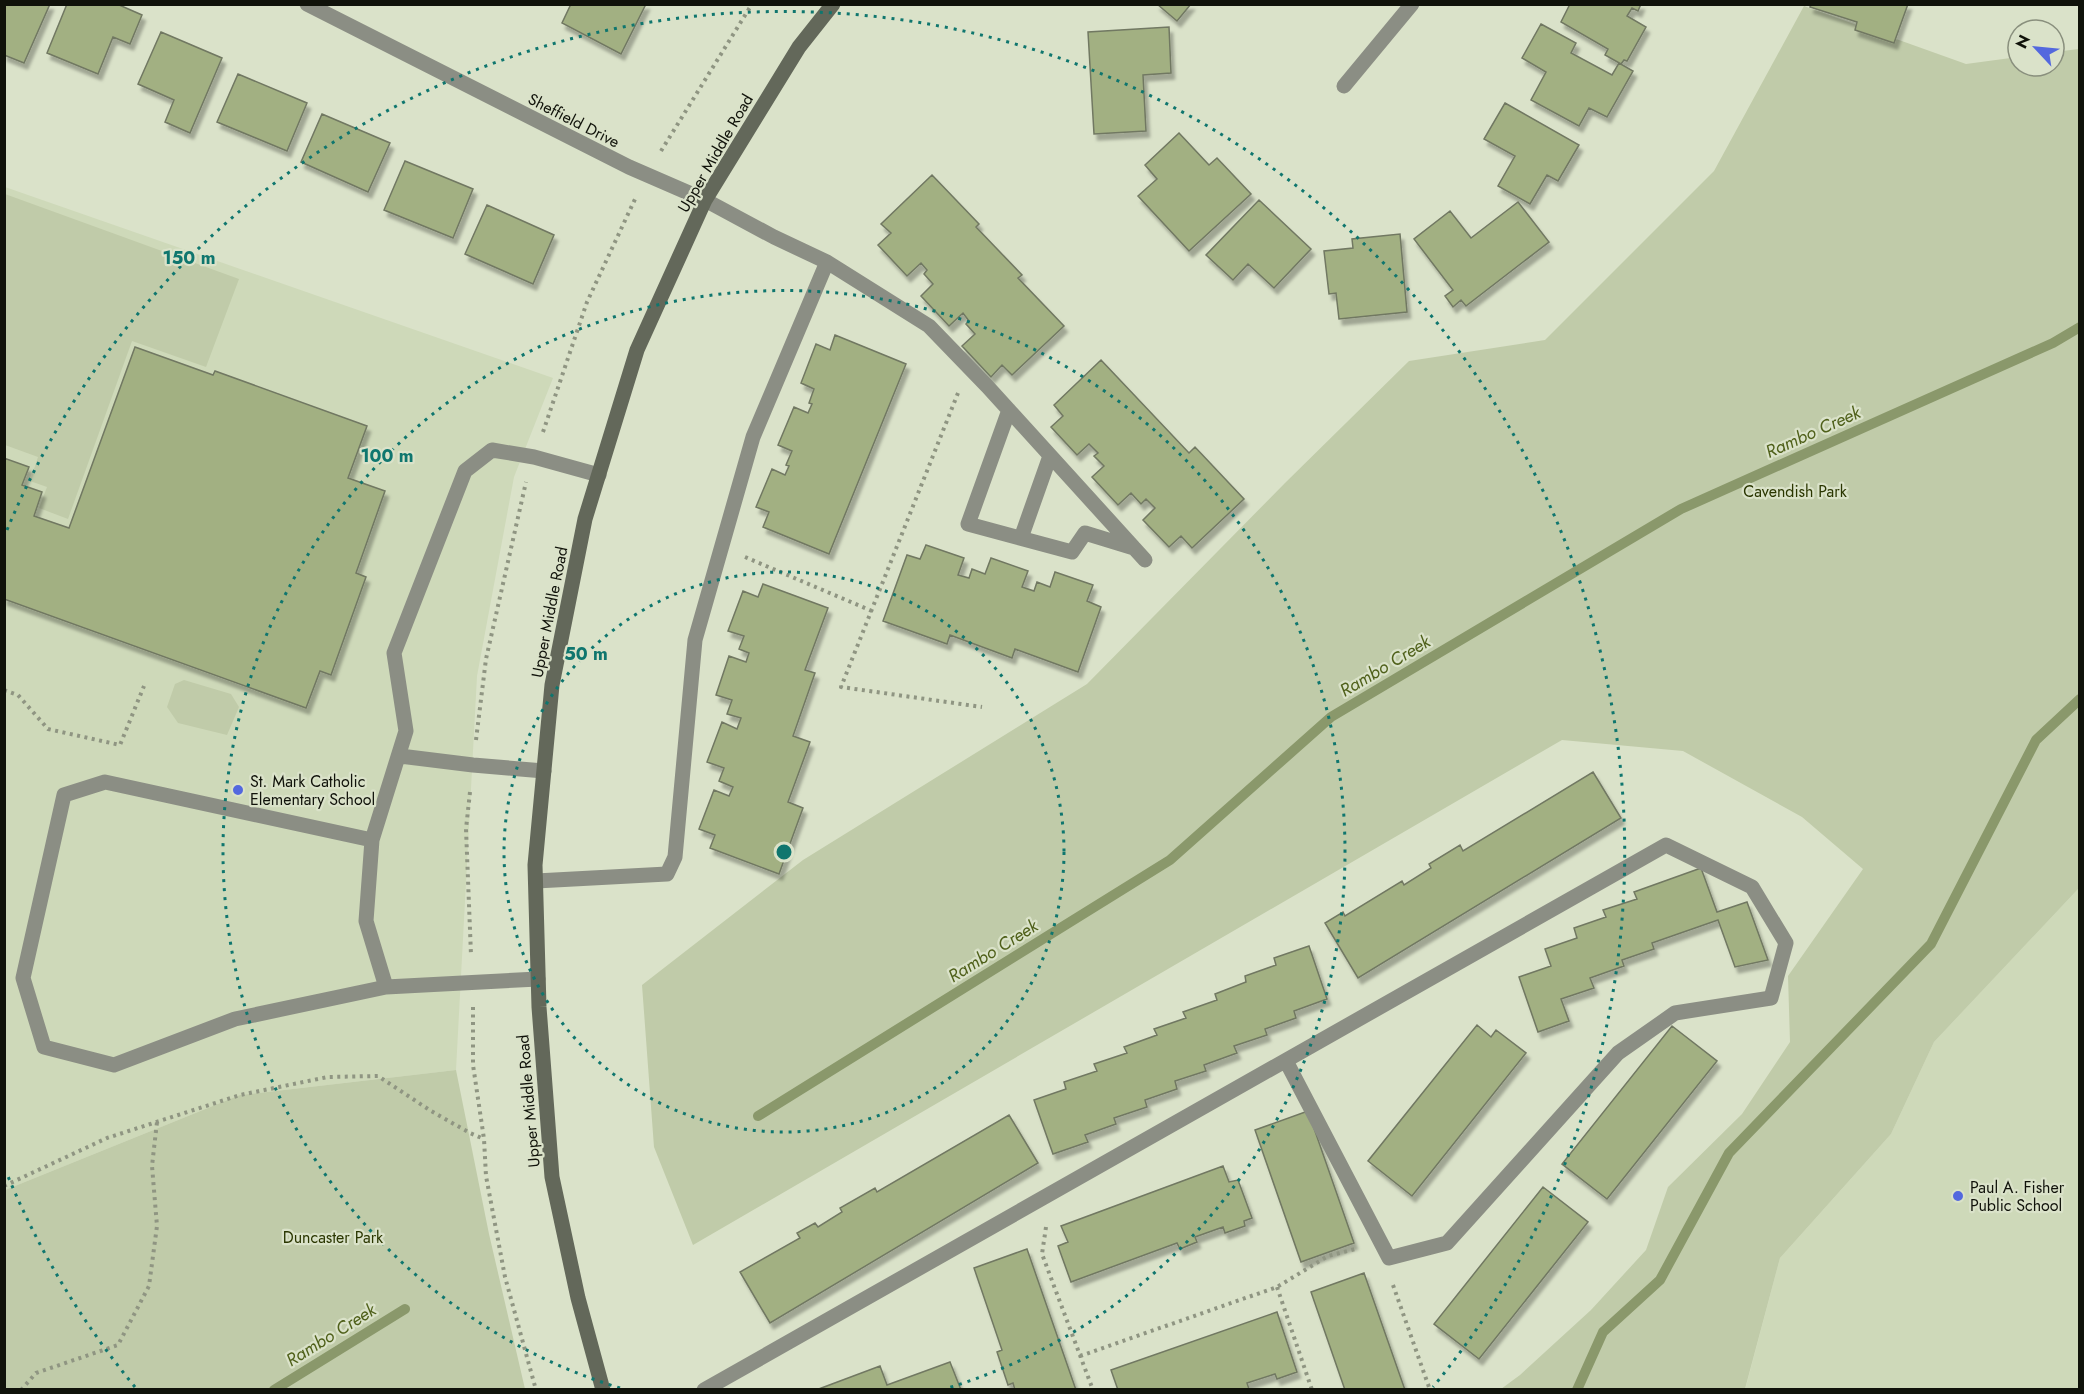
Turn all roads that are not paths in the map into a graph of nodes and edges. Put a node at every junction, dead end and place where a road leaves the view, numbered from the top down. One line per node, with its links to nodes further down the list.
1 (308, 4): 5 (street, Sheffield Drive)
2 (833, 4): 5 (main road, Upper Middle Road)
3 (1412, 4): 4 (street)
4 (1344, 86)
5 (705, 200): 6 (street, Sheffield Drive); 9 (main road, Upper Middle Road)
6 (827, 262): 7 (street, Sheffield Drive); 16 (street)
7 (1009, 410): 8 (street, Sheffield Drive); 10 (street)
8 (1050, 456): 10 (street); 11 (street, Sheffield Drive)
9 (599, 475): 13 (street); 14 (main road, Upper Middle Road)
10 (1021, 538): 11 (street)
11 (1134, 548): 12 (street, Sheffield Drive)
12 (1145, 560)
13 (400, 756): 14 (street); 15 (street)
14 (544, 771): 16 (main road, Upper Middle Road)
15 (372, 840): 18 (street); 18 (street)
16 (536, 881): 17 (main road, Upper Middle Road)
17 (538, 979): 18 (street); 20 (main road, Upper Middle Road)
18 (386, 987)
19 (1286, 1061): 19 (street); 21 (street)
20 (603, 1389)
21 (704, 1389)

